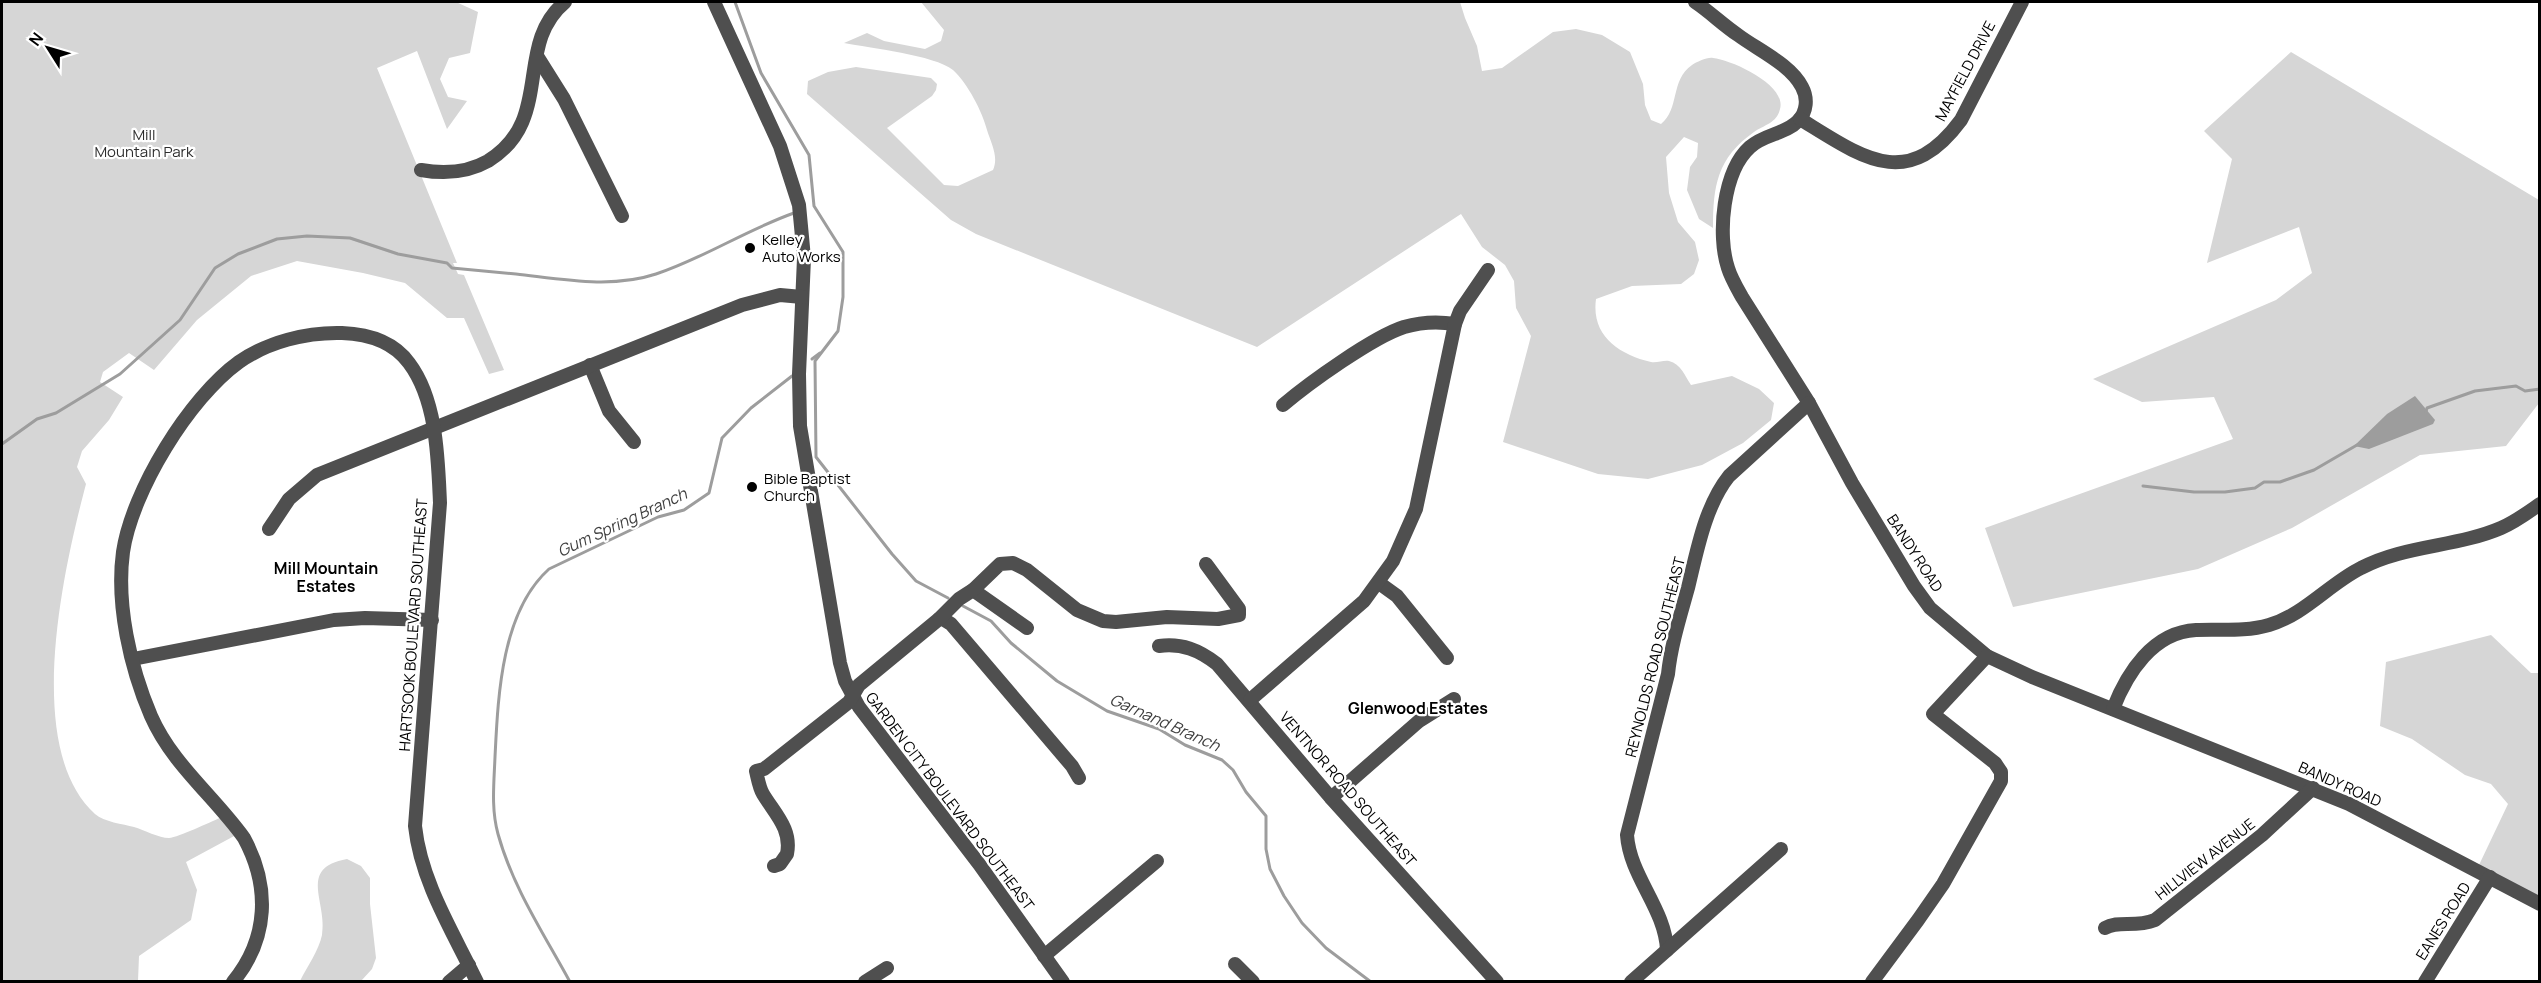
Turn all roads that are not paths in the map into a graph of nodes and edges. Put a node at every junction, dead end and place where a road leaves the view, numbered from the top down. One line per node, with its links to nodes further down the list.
1 (714, 2): 10 (street, GARDEN CITY BOULEVARD SOUTHEAST)
2 (1695, 2): 6 (street)
3 (2022, 2): 6 (street, MAYFIELD DRIVE)
4 (562, 3): 5 (street)
5 (537, 56): 7 (street); 8 (street)
6 (1800, 119): 13 (street, BANDY ROAD)
7 (421, 170)
8 (622, 216)
9 (1488, 270): 11 (street)
10 (802, 297): 12 (street); 29 (street, GARDEN CITY BOULEVARD SOUTHEAST)
11 (1455, 324): 14 (street); 20 (street)
12 (590, 365): 15 (street); 16 (street)
13 (1809, 404): 26 (street, BANDY ROAD); 42 (street, REYNOLDS ROAD SOUTHEAST)
14 (1283, 405)
15 (433, 429): 18 (street); 23 (street, HARTSOOK BOULEVARD SOUTHEAST); 28 (street, HARTSOOK BOULEVARD SOUTHEAST)
16 (634, 442)
17 (2540, 504): 32 (street)
18 (269, 528)
19 (1206, 564): 21 (street)
20 (1379, 583): 27 (street); 31 (street)
21 (974, 590): 22 (street); 24 (street)
22 (939, 619): 29 (street); 33 (street)
23 (432, 620): 28 (street); 45 (street, HARTSOOK BOULEVARD SOUTHEAST)
24 (1027, 628)
25 (1159, 646): 31 (street, VENTNOR ROAD SOUTHEAST)
26 (1987, 656): 32 (street, BANDY ROAD); 56 (street)
27 (1447, 658)
28 (133, 659): 48 (street, HARTSOOK BOULEVARD SOUTHEAST)
29 (851, 695): 38 (street); 43 (street, GARDEN CITY BOULEVARD SOUTHEAST)
30 (1454, 699): 35 (street)
31 (1250, 700): 35 (street, VENTNOR ROAD SOUTHEAST)
32 (2112, 710): 34 (street, BANDY ROAD)
33 (1079, 778)
34 (2313, 788): 39 (street, BANDY ROAD); 41 (street, HILLVIEW AVENUE)
35 (1331, 798): 54 (street, VENTNOR ROAD SOUTHEAST)
36 (1781, 849): 42 (street)
37 (1157, 861): 43 (street)
38 (774, 866)
39 (2490, 877): 40 (street, BANDY ROAD); 57 (street, EANES ROAD)
40 (2540, 904)
41 (2105, 928)
42 (1667, 950): 47 (street)
43 (1044, 956): 52 (street, GARDEN CITY BOULEVARD SOUTHEAST)
44 (1235, 964): 53 (street)
45 (469, 965): 49 (street); 50 (street, HARTSOOK BOULEVARD SOUTHEAST)
46 (887, 968): 51 (street)
47 (1648, 976): 55 (street)
48 (233, 981)
49 (449, 981)
50 (477, 981)
51 (866, 981)
52 (1063, 981)
53 (1253, 981)
54 (1497, 981)
55 (1631, 981)
56 (1872, 981)
57 (2425, 981)

